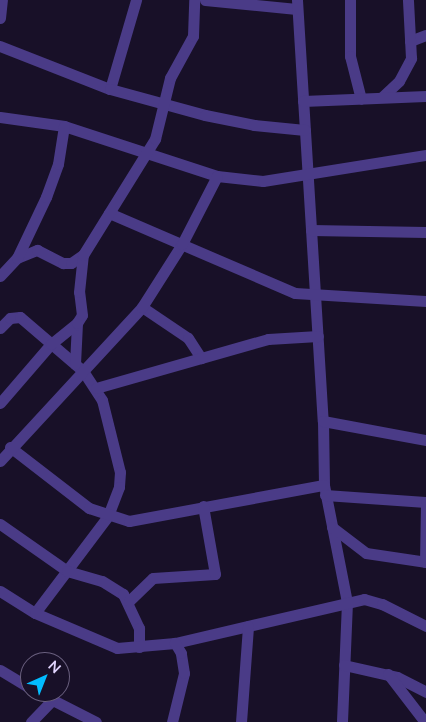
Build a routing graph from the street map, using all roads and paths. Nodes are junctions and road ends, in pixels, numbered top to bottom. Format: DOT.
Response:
graph roads {
  1 [pos="2,0"];
  2 [pos="136,0"];
  3 [pos="194,0"];
  4 [pos="205,0"];
  5 [pos="350,0"];
  6 [pos="408,0"];
  7 [pos="297,5"];
  8 [pos="0,18"];
  9 [pos="426,35"];
  10 [pos="410,42"];
  11 [pos="0,46"];
  12 [pos="110,89"];
  13 [pos="426,96"];
  14 [pos="382,97"];
  15 [pos="361,98"];
  16 [pos="303,102"];
  17 [pos="163,103"];
  18 [pos="0,117"];
  19 [pos="64,126"];
  20 [pos="305,130"];
  21 [pos="148,151"];
  22 [pos="426,155"];
  23 [pos="217,176"];
  24 [pos="306,176"];
  25 [pos="109,213"];
  26 [pos="311,230"];
  27 [pos="426,232"];
  28 [pos="182,244"];
  29 [pos="83,255"];
  30 [pos="17,258"];
  31 [pos="0,276"];
  32 [pos="316,295"];
  33 [pos="426,301"];
  34 [pos="142,308"];
  35 [pos="77,323"];
  36 [pos="0,328"];
  37 [pos="318,336"];
  38 [pos="51,344"];
  39 [pos="201,358"];
  40 [pos="79,367"];
  41 [pos="96,388"];
  42 [pos="0,403"];
  43 [pos="323,421"];
  44 [pos="426,440"];
  45 [pos="10,447"];
  46 [pos="0,461"];
  47 [pos="324,490"];
  48 [pos="426,502"];
  49 [pos="203,506"];
  50 [pos="108,516"];
  51 [pos="0,524"];
  52 [pos="332,527"];
  53 [pos="425,562"];
  54 [pos="67,571"];
  55 [pos="0,591"];
  56 [pos="129,601"];
  57 [pos="347,602"];
  58 [pos="35,613"];
  59 [pos="248,626"];
  60 [pos="426,626"];
  61 [pos="175,643"];
  62 [pos="139,647"];
  63 [pos="344,665"];
  64 [pos="0,670"];
  65 [pos="388,674"];
  66 [pos="20,682"];
  67 [pos="426,692"];
  68 [pos="49,702"];
  69 [pos="55,702"];
  70 [pos="32,722"];
  71 [pos="96,722"];
  72 [pos="172,722"];
  73 [pos="241,722"];
  74 [pos="342,722"];
  75 [pos="425,722"];
  1 -- 8 [label="street"];
  2 -- 12 [label="street"];
  3 -- 17 [label="street"];
  4 -- 7 [label="street"];
  5 -- 15 [label="street"];
  6 -- 10 [label="street"];
  7 -- 16 [label="street"];
  9 -- 10 [label="street"];
  10 -- 14 [label="street"];
  11 -- 12 [label="street"];
  12 -- 17 [label="street"];
  13 -- 14 [label="street"];
  14 -- 15 [label="street"];
  15 -- 16 [label="street"];
  16 -- 20 [label="street"];
  17 -- 20 [label="street"];
  17 -- 21 [label="street"];
  18 -- 19 [label="street"];
  19 -- 21 [label="street"];
  19 -- 30 [label="street"];
  20 -- 24 [label="street"];
  21 -- 23 [label="street"];
  21 -- 25 [label="street"];
  22 -- 24 [label="street"];
  23 -- 24 [label="street"];
  23 -- 28 [label="street"];
  24 -- 26 [label="street"];
  25 -- 28 [label="street"];
  25 -- 29 [label="street"];
  26 -- 27 [label="street"];
  26 -- 32 [label="street"];
  28 -- 32 [label="street"];
  28 -- 34 [label="street"];
  29 -- 30 [label="street"];
  29 -- 35 [label="street"];
  30 -- 31 [label="street"];
  32 -- 33 [label="street"];
  32 -- 37 [label="street"];
  34 -- 39 [label="street"];
  34 -- 40 [label="street"];
  35 -- 38 [label="street"];
  35 -- 40 [label="street"];
  36 -- 38 [label="street"];
  37 -- 39 [label="street"];
  37 -- 43 [label="street"];
  38 -- 40 [label="street"];
  38 -- 42 [label="street"];
  39 -- 41 [label="street"];
  40 -- 41 [label="street"];
  40 -- 45 [label="street"];
  41 -- 50 [label="street"];
  43 -- 44 [label="street"];
  43 -- 47 [label="street"];
  45 -- 46 [label="street"];
  45 -- 50 [label="street"];
  47 -- 48 [label="street"];
  47 -- 49 [label="street"];
  47 -- 52 [label="street"];
  48 -- 53 [label="street"];
  49 -- 50 [label="street"];
  49 -- 56 [label="street"];
  50 -- 54 [label="street"];
  51 -- 54 [label="street"];
  52 -- 53 [label="street"];
  52 -- 57 [label="street"];
  54 -- 56 [label="street"];
  54 -- 58 [label="street"];
  55 -- 58 [label="street"];
  56 -- 62 [label="street"];
  57 -- 59 [label="street"];
  57 -- 60 [label="street"];
  57 -- 63 [label="street"];
  58 -- 62 [label="street"];
  59 -- 61 [label="street"];
  59 -- 73 [label="street"];
  61 -- 62 [label="street"];
  61 -- 72 [label="street"];
  63 -- 65 [label="street"];
  63 -- 74 [label="street"];
  64 -- 66 [label="street"];
  65 -- 67 [label="street"];
  65 -- 75 [label="street"];
  68 -- 70 [label="street"];
  69 -- 71 [label="street"];
}
